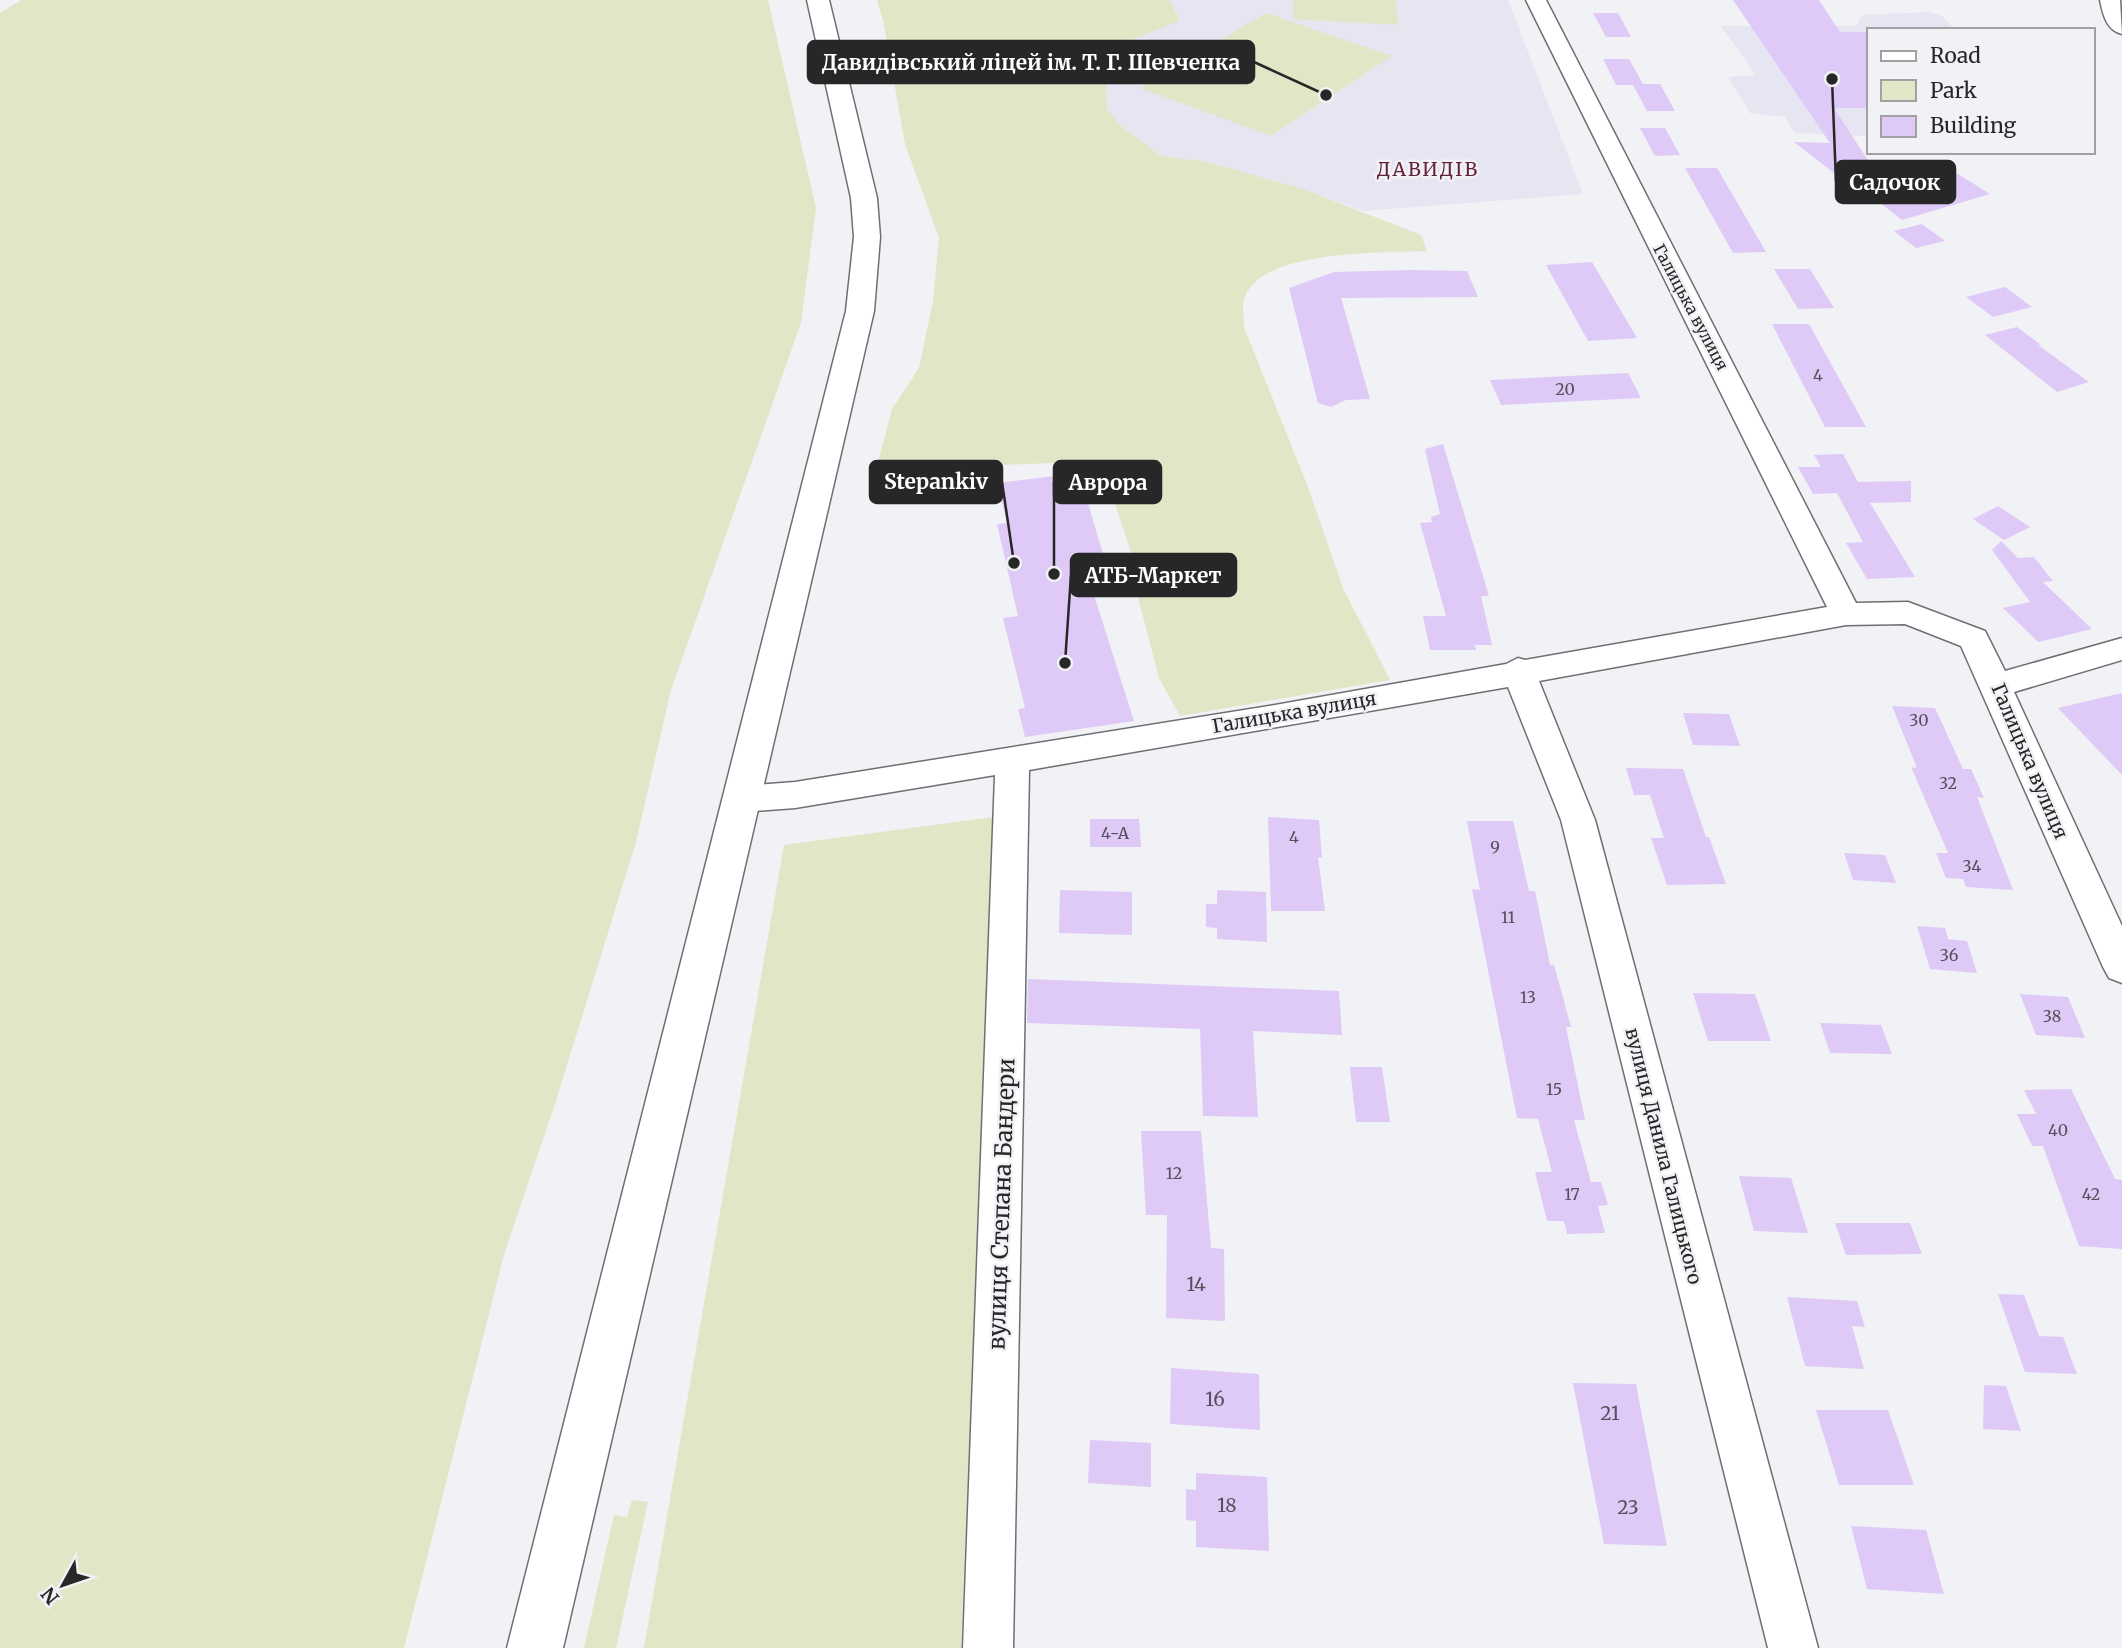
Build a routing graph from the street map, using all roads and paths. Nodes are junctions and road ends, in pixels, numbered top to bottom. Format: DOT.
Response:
graph roads {
  1 [pos="818,0"];
  2 [pos="1536,0"];
  3 [pos="2110,0"];
  4 [pos="2122,28"];
  5 [pos="1846,614"];
  6 [pos="2122,649"];
  7 [pos="1518,670"];
  8 [pos="1997,685"];
  9 [pos="1012,760"];
  10 [pos="741,799"];
  11 [pos="2122,967"];
  12 [pos="535,1648"];
  13 [pos="988,1648"];
  14 [pos="1793,1648"];
  1 -- 10 [label="main road"];
  2 -- 5 [label="street, Галицька вулиця"];
  3 -- 4 [label="street"];
  5 -- 7 [label="street, Галицька вулиця"];
  5 -- 8 [label="street, Галицька вулиця"];
  6 -- 8 [label="street"];
  7 -- 9 [label="street, Галицька вулиця"];
  7 -- 14 [label="street, вулиця Данила Галицького"];
  8 -- 11 [label="street, Галицька вулиця"];
  9 -- 10 [label="street, Галицька вулиця"];
  9 -- 13 [label="street, вулиця Степана Бандери"];
  10 -- 12 [label="main road"];
}
